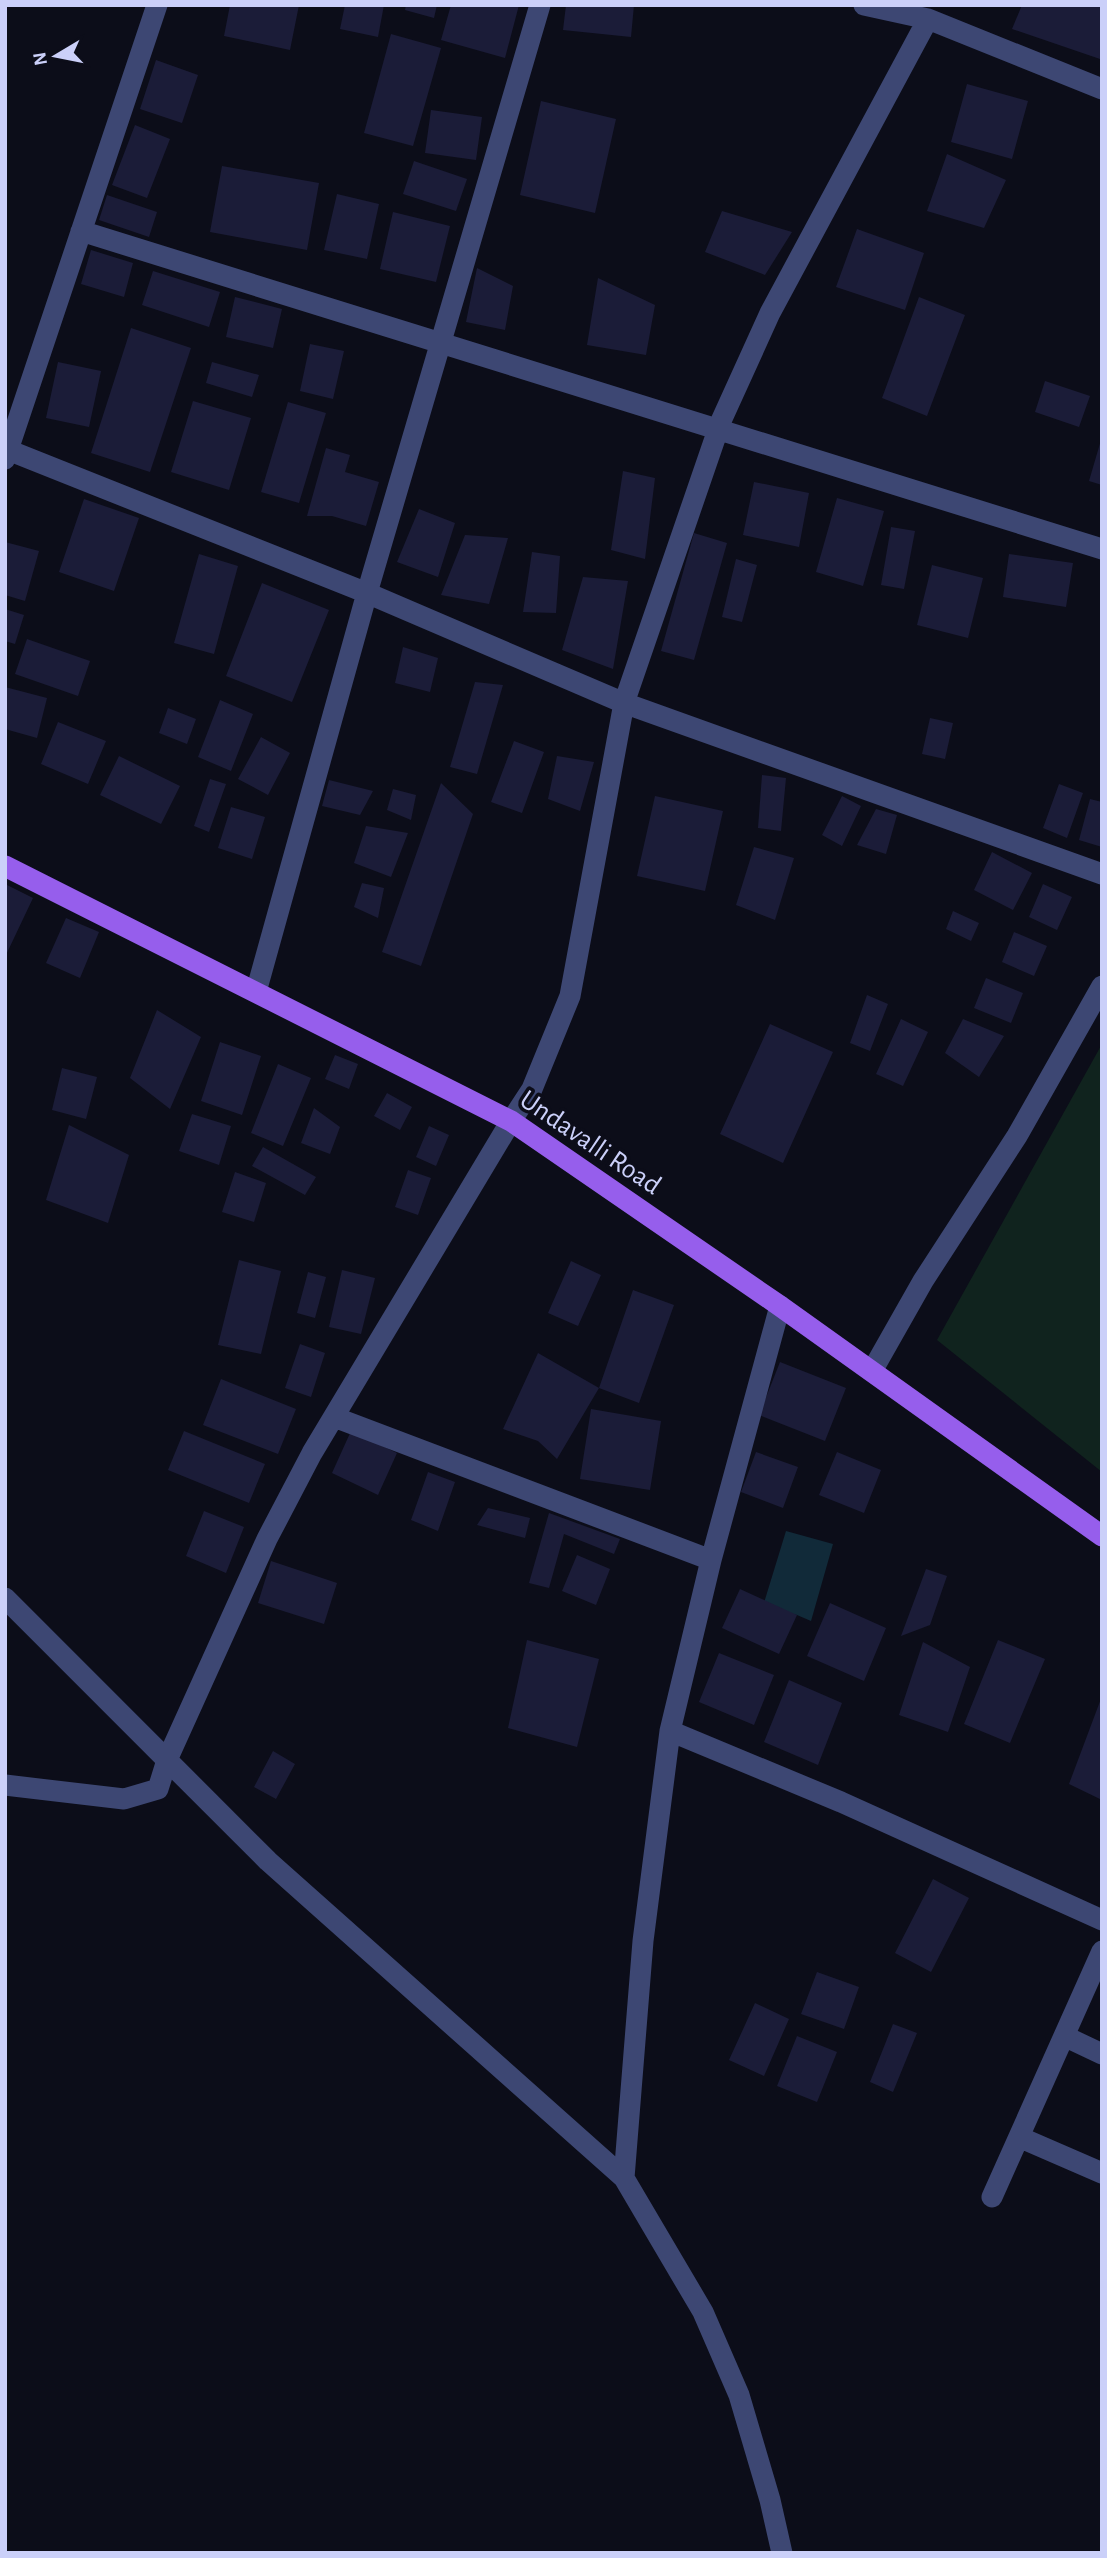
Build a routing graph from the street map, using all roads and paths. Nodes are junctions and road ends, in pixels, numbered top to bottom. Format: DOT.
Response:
graph roads {
  1 [pos="157,5"];
  2 [pos="540,5"];
  3 [pos="864,5"];
  4 [pos="928,19"];
  5 [pos="1102,89"];
  6 [pos="81,231"];
  7 [pos="441,342"];
  8 [pos="718,430"];
  9 [pos="7,455"];
  10 [pos="1102,549"];
  11 [pos="367,593"];
  12 [pos="624,703"];
  13 [pos="5,866"];
  14 [pos="1102,874"];
  15 [pos="1102,986"];
  16 [pos="256,992"];
  17 [pos="511,1121"];
  18 [pos="780,1306"];
  19 [pos="872,1371"];
  20 [pos="334,1417"];
  21 [pos="1102,1536"];
  22 [pos="711,1560"];
  23 [pos="5,1598"];
  24 [pos="670,1731"];
  25 [pos="167,1760"];
  26 [pos="5,1786"];
  27 [pos="1102,1920"];
  28 [pos="1102,1951"];
  29 [pos="1064,2036"];
  30 [pos="1102,2054"];
  31 [pos="1019,2137"];
  32 [pos="1102,2173"];
  33 [pos="624,2178"];
  34 [pos="992,2197"];
  35 [pos="782,2553"];
  1 -- 6 [label="street"];
  2 -- 7 [label="street"];
  3 -- 4 [label="street"];
  4 -- 5 [label="street"];
  4 -- 8 [label="street"];
  6 -- 7 [label="street"];
  6 -- 9 [label="street"];
  7 -- 8 [label="street"];
  7 -- 11 [label="street"];
  8 -- 10 [label="street"];
  8 -- 12 [label="street"];
  9 -- 11 [label="street"];
  11 -- 12 [label="street"];
  11 -- 16 [label="street"];
  12 -- 14 [label="street"];
  12 -- 17 [label="street"];
  13 -- 16 [label="main road, Undavalli Road"];
  15 -- 19 [label="street"];
  16 -- 17 [label="main road, Undavalli Road"];
  17 -- 18 [label="main road, Undavalli Road"];
  17 -- 20 [label="street"];
  18 -- 19 [label="main road, Undavalli Road"];
  18 -- 22 [label="street"];
  19 -- 21 [label="main road, Undavalli Road"];
  20 -- 22 [label="street"];
  20 -- 25 [label="street"];
  22 -- 24 [label="street"];
  23 -- 25 [label="street"];
  24 -- 27 [label="street"];
  24 -- 33 [label="street"];
  25 -- 26 [label="street"];
  25 -- 33 [label="street"];
  28 -- 29 [label="street"];
  29 -- 30 [label="street"];
  29 -- 31 [label="street"];
  31 -- 32 [label="street"];
  31 -- 34 [label="street"];
  33 -- 35 [label="street"];
}
